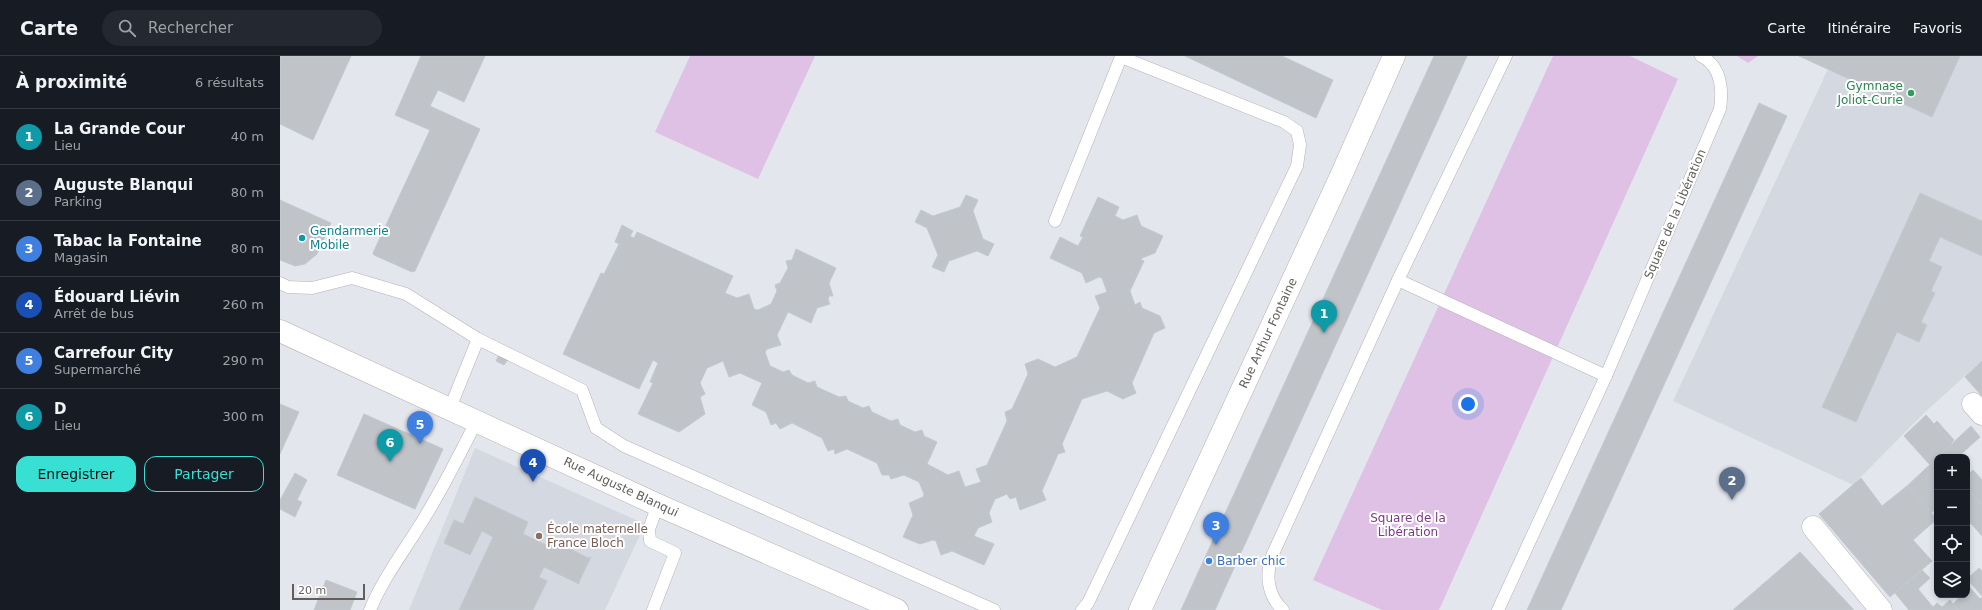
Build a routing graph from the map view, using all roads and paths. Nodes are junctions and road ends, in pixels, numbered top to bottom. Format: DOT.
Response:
graph roads {
  1 [pos="1120,56"];
  2 [pos="1394,56"];
  3 [pos="1506,56"];
  4 [pos="1701,56"];
  5 [pos="1055,221"];
  6 [pos="1398,280"];
  7 [pos="280,283"];
  8 [pos="280,331"];
  9 [pos="478,339"];
  10 [pos="1606,376"];
  11 [pos="450,408"];
  12 [pos="477,420"];
  13 [pos="658,505"];
  14 [pos="1813,527"];
  15 [pos="891,609"];
  16 [pos="370,610"];
  17 [pos="653,610"];
  18 [pos="994,610"];
  19 [pos="1082,610"];
  20 [pos="1140,610"];
  21 [pos="1283,610"];
  22 [pos="1498,610"];
  23 [pos="1881,610"];
  1 -- 5 [label="lane"];
  1 -- 19 [label="lane"];
  2 -- 20 [label="street, Rue Arthur Fontaine"];
  3 -- 6 [label="lane"];
  4 -- 10 [label="lane, Square de la Libération"];
  6 -- 10 [label="lane"];
  6 -- 21 [label="lane"];
  7 -- 9 [label="lane"];
  8 -- 11 [label="street, Rue Auguste Blanqui"];
  9 -- 11 [label="lane"];
  9 -- 18 [label="lane"];
  10 -- 22 [label="lane, Square de la Libération"];
  11 -- 12 [label="street, Rue Auguste Blanqui"];
  12 -- 13 [label="street, Rue Auguste Blanqui"];
  12 -- 16 [label="lane"];
  13 -- 15 [label="street, Rue Auguste Blanqui"];
  13 -- 17 [label="lane"];
  14 -- 23 [label="street"];
}
